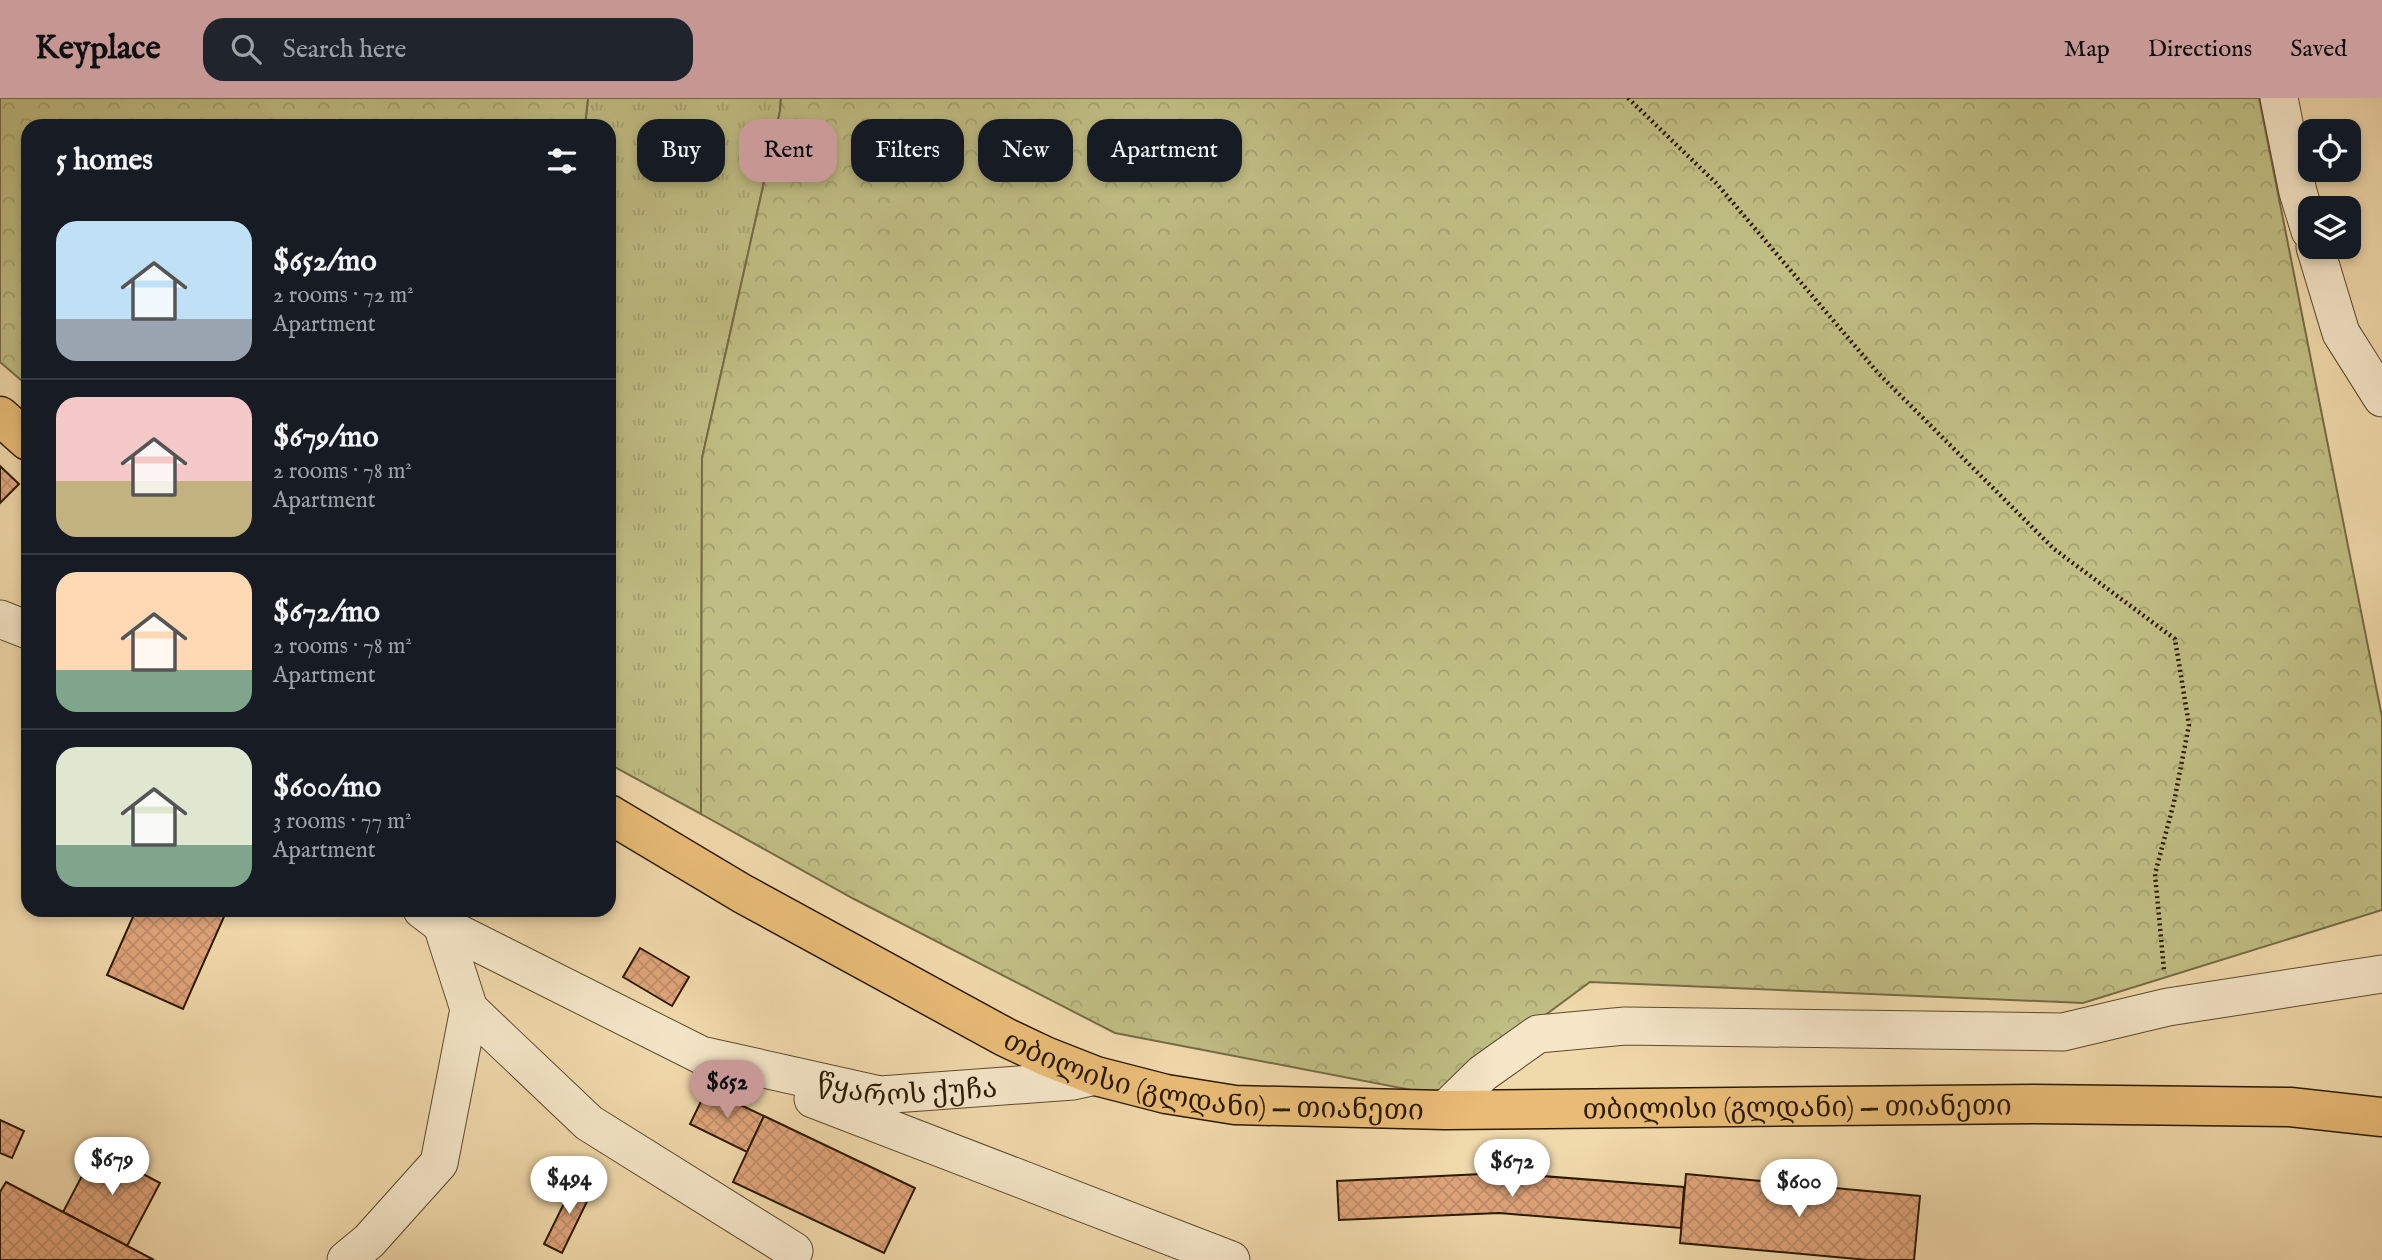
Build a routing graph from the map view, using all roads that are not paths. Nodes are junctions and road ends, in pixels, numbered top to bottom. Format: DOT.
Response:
graph roads {
  1 [pos="2279,98"];
  2 [pos="2299,196"];
  3 [pos="2319,259"];
  4 [pos="2382,398"];
  5 [pos="0,416"];
  6 [pos="21,436"];
  7 [pos="616,818"];
  8 [pos="432,917"];
  9 [pos="2382,974"];
  10 [pos="469,1009"];
  11 [pos="701,1055"];
  12 [pos="1097,1076"];
  13 [pos="1446,1110"];
  14 [pos="2382,1117"];
  15 [pos="794,1251"];
  16 [pos="346,1260"];
  17 [pos="1231,1260"];
  1 -- 2 [label="street"];
  3 -- 4 [label="street"];
  5 -- 6 [label="main road"];
  7 -- 12 [label="main road, თბილისი (გლდანი) — თიანეთი"];
  8 -- 10 [label="street"];
  8 -- 11 [label="street, წყაროს ქუჩა"];
  9 -- 13 [label="street"];
  10 -- 15 [label="street"];
  10 -- 16 [label="street"];
  11 -- 12 [label="street, წყაროს ქუჩა"];
  11 -- 17 [label="street"];
  12 -- 13 [label="main road, თბილისი (გლდანი) — თიანეთი"];
  13 -- 14 [label="main road, თბილისი (გლდანი) — თიანეთი"];
}
